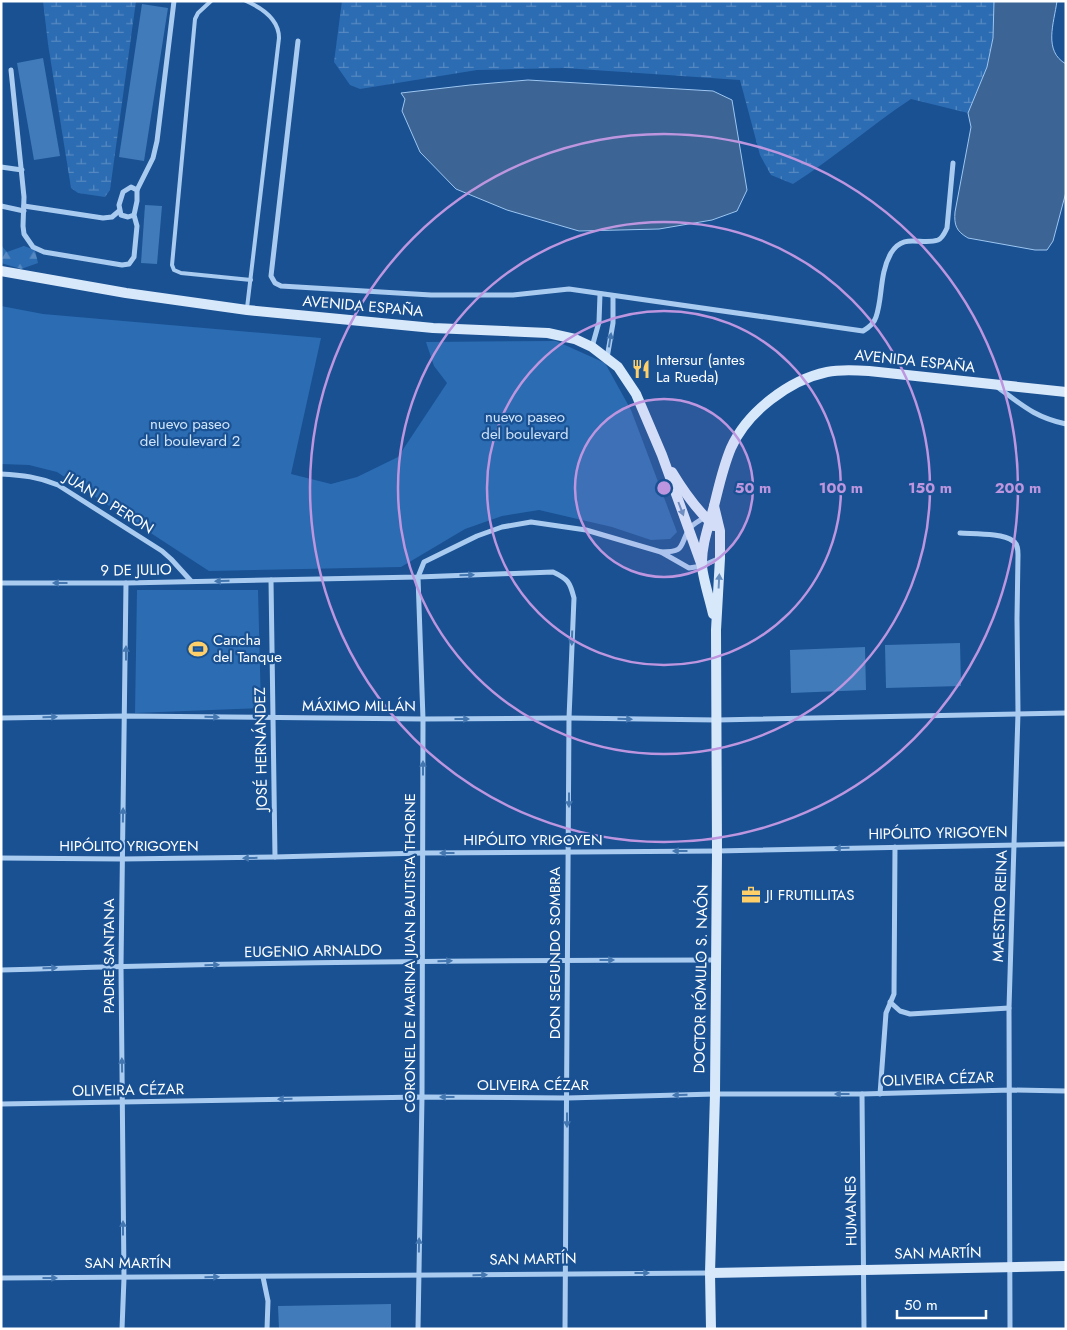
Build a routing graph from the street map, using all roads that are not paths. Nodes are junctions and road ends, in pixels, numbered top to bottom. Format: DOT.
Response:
graph roads {
  1 [pos="174,1"];
  2 [pos="211,1"];
  3 [pos="246,1"];
  4 [pos="298,41"];
  5 [pos="11,70"];
  6 [pos="953,163"];
  7 [pos="1,167"];
  8 [pos="22,170"];
  9 [pos="137,190"];
  10 [pos="1,206"];
  11 [pos="24,208"];
  12 [pos="119,211"];
  13 [pos="134,215"];
  14 [pos="1,271"];
  15 [pos="251,280"];
  16 [pos="600,294"];
  17 [pos="613,296"];
  18 [pos="247,310"];
  19 [pos="592,347"];
  20 [pos="607,358"];
  21 [pos="994,384"];
  22 [pos="1066,392"];
  23 [pos="1066,424"];
  24 [pos="662,455"];
  25 [pos="1,474"];
  26 [pos="716,495"];
  27 [pos="694,505"];
  28 [pos="710,515"];
  29 [pos="689,530"];
  30 [pos="720,532"];
  31 [pos="960,533"];
  32 [pos="661,552"];
  33 [pos="720,558"];
  34 [pos="702,566"];
  35 [pos="418,577"];
  36 [pos="271,580"];
  37 [pos="190,581"];
  38 [pos="1,583"];
  39 [pos="126,583"];
  40 [pos="716,630"];
  41 [pos="1018,713"];
  42 [pos="1066,713"];
  43 [pos="126,716"];
  44 [pos="1,718"];
  45 [pos="273,718"];
  46 [pos="569,718"];
  47 [pos="423,719"];
  48 [pos="717,720"];
  49 [pos="1014,844"];
  50 [pos="1066,844"];
  51 [pos="895,847"];
  52 [pos="717,851"];
  53 [pos="568,852"];
  54 [pos="423,853"];
  55 [pos="275,857"];
  56 [pos="1,858"];
  57 [pos="122,859"];
  58 [pos="568,960"];
  59 [pos="716,960"];
  60 [pos="422,962"];
  61 [pos="121,966"];
  62 [pos="1,970"];
  63 [pos="890,1002"];
  64 [pos="1010,1008"];
  65 [pos="1011,1090"];
  66 [pos="1066,1091"];
  67 [pos="715,1094"];
  68 [pos="862,1094"];
  69 [pos="880,1094"];
  70 [pos="422,1097"];
  71 [pos="567,1098"];
  72 [pos="123,1102"];
  73 [pos="1,1104"];
  74 [pos="1010,1266"];
  75 [pos="1066,1266"];
  76 [pos="864,1269"];
  77 [pos="710,1273"];
  78 [pos="566,1274"];
  79 [pos="262,1276"];
  80 [pos="419,1276"];
  81 [pos="1,1278"];
  82 [pos="124,1278"];
  83 [pos="122,1329"];
  84 [pos="268,1329"];
  85 [pos="418,1329"];
  86 [pos="565,1329"];
  87 [pos="711,1329"];
  88 [pos="864,1329"];
  89 [pos="1010,1329"];
  1 -- 9 [label="street"];
  2 -- 15 [label="lane"];
  3 -- 15 [label="lane"];
  4 -- 16 [label="street"];
  5 -- 8 [label="street"];
  6 -- 17 [label="street"];
  7 -- 8 [label="street"];
  8 -- 11 [label="street"];
  9 -- 12 [label="street"];
  9 -- 13 [label="street"];
  10 -- 11 [label="street"];
  11 -- 12 [label="street"];
  11 -- 13 [label="street"];
  12 -- 13 [label="street"];
  14 -- 18 [label="main road, AVENIDA ESPAÑA"];
  15 -- 18 [label="lane"];
  16 -- 17 [label="street"];
  16 -- 19 [label="street"];
  20 -- 17 [label="street, one-way"];
  18 -- 19 [label="main road, AVENIDA ESPAÑA"];
  19 -- 20 [label="main road, AVENIDA ESPAÑA"];
  20 -- 24 [label="main road, AVENIDA ESPAÑA"];
  21 -- 22 [label="main road, AVENIDA ESPAÑA"];
  21 -- 23 [label="street"];
  21 -- 26 [label="main road, AVENIDA ESPAÑA"];
  24 -- 27 [label="main road, AVENIDA ESPAÑA"];
  24 -- 29 [label="main road, AVENIDA ESPAÑA, one-way"];
  25 -- 37 [label="street, JUAN D PERON"];
  26 -- 27 [label="main road"];
  26 -- 28 [label="main road, AVENIDA ESPAÑA"];
  27 -- 28 [label="main road, AVENIDA ESPAÑA"];
  28 -- 29 [label="street"];
  28 -- 30 [label="main road, AVENIDA ESPAÑA"];
  28 -- 30 [label="main road, DOCTOR RÓMULO S. NAÓN"];
  28 -- 34 [label="main road, DOCTOR RÓMULO S. NAÓN"];
  29 -- 32 [label="street"];
  29 -- 34 [label="main road, AVENIDA ESPAÑA"];
  30 -- 33 [label="main road, DOCTOR RÓMULO S. NAÓN"];
  31 -- 41 [label="street, MAESTRO REINA"];
  32 -- 34 [label="street"];
  32 -- 35 [label="street"];
  33 -- 34 [label="street"];
  40 -- 33 [label="main road, DOCTOR RÓMULO S. NAÓN, one-way"];
  34 -- 40 [label="main road, DOCTOR RÓMULO S. NAÓN"];
  35 -- 36 [label="street, 9 DE JULIO"];
  35 -- 46 [label="street, DON SEGUNDO SOMBRA, one-way"];
  35 -- 47 [label="street, CORONEL DE MARINA JUAN BAUTISTA THORNE"];
  36 -- 37 [label="street, 9 DE JULIO, one-way"];
  36 -- 45 [label="street, JOSÉ HERNÁNDEZ"];
  37 -- 39 [label="street, 9 DE JULIO"];
  39 -- 38 [label="street, 9 DE JULIO, one-way"];
  43 -- 39 [label="street, PADRE SANTANA, one-way"];
  40 -- 48 [label="main road, DOCTOR RÓMULO S. NAÓN"];
  41 -- 42 [label="street, MÁXIMO MILLÁN"];
  41 -- 48 [label="street, MÁXIMO MILLÁN"];
  41 -- 49 [label="street, MAESTRO REINA"];
  44 -- 43 [label="street, MÁXIMO MILLÁN, one-way"];
  43 -- 45 [label="street, MÁXIMO MILLÁN, one-way"];
  57 -- 43 [label="street, PADRE SANTANA, one-way"];
  45 -- 47 [label="street, MÁXIMO MILLÁN"];
  45 -- 55 [label="street, JOSÉ HERNÁNDEZ"];
  47 -- 46 [label="street, MÁXIMO MILLÁN, one-way"];
  46 -- 48 [label="street, MÁXIMO MILLÁN, one-way"];
  46 -- 53 [label="street, DON SEGUNDO SOMBRA, one-way"];
  54 -- 47 [label="street, CORONEL DE MARINA JUAN BAUTISTA THORNE, one-way"];
  48 -- 52 [label="main road, DOCTOR RÓMULO S. NAÓN"];
  49 -- 50 [label="street, HIPÓLITO YRIGOYEN"];
  49 -- 51 [label="street, HIPÓLITO YRIGOYEN"];
  49 -- 64 [label="street, MAESTRO REINA"];
  51 -- 52 [label="street, HIPÓLITO YRIGOYEN, one-way"];
  51 -- 63 [label="street"];
  52 -- 53 [label="street, HIPÓLITO YRIGOYEN, one-way"];
  52 -- 59 [label="main road, DOCTOR RÓMULO S. NAÓN"];
  53 -- 54 [label="street, HIPÓLITO YRIGOYEN, one-way"];
  53 -- 58 [label="street, DON SEGUNDO SOMBRA"];
  54 -- 55 [label="street, HIPÓLITO YRIGOYEN"];
  54 -- 60 [label="street, CORONEL DE MARINA JUAN BAUTISTA THORNE"];
  55 -- 57 [label="street, HIPÓLITO YRIGOYEN, one-way"];
  56 -- 57 [label="street, HIPÓLITO YRIGOYEN"];
  57 -- 61 [label="street, PADRE SANTANA"];
  58 -- 59 [label="street, EUGENIO ARNALDO, one-way"];
  60 -- 58 [label="street, EUGENIO ARNALDO, one-way"];
  58 -- 71 [label="street, DON SEGUNDO SOMBRA"];
  59 -- 67 [label="main road, DOCTOR RÓMULO S. NAÓN"];
  61 -- 60 [label="street, EUGENIO ARNALDO, one-way"];
  60 -- 70 [label="street, CORONEL DE MARINA JUAN BAUTISTA THORNE"];
  62 -- 61 [label="street, EUGENIO ARNALDO, one-way"];
  72 -- 61 [label="street, PADRE SANTANA, one-way"];
  63 -- 64 [label="street"];
  63 -- 69 [label="street"];
  64 -- 65 [label="street, MAESTRO REINA"];
  65 -- 66 [label="street, OLIVEIRA CÉZAR"];
  65 -- 69 [label="street, OLIVEIRA CÉZAR"];
  65 -- 74 [label="street, MAESTRO REINA"];
  68 -- 67 [label="street, OLIVEIRA CÉZAR, one-way"];
  67 -- 71 [label="street, OLIVEIRA CÉZAR, one-way"];
  67 -- 77 [label="main road, DOCTOR RÓMULO S. NAÓN"];
  68 -- 69 [label="street, OLIVEIRA CÉZAR"];
  68 -- 76 [label="street, HUMANES"];
  71 -- 70 [label="street, OLIVEIRA CÉZAR, one-way"];
  70 -- 72 [label="street, OLIVEIRA CÉZAR, one-way"];
  80 -- 70 [label="street, CORONEL DE MARINA JUAN BAUTISTA THORNE, one-way"];
  71 -- 78 [label="street, DON SEGUNDO SOMBRA, one-way"];
  72 -- 73 [label="street, OLIVEIRA CÉZAR"];
  82 -- 72 [label="street, PADRE SANTANA, one-way"];
  74 -- 75 [label="main road, SAN MARTÍN"];
  74 -- 76 [label="main road, SAN MARTÍN"];
  74 -- 89 [label="street, MAESTRO REINA"];
  76 -- 77 [label="main road, SAN MARTÍN"];
  76 -- 88 [label="street, HUMANES"];
  78 -- 77 [label="street, SAN MARTÍN, one-way"];
  77 -- 87 [label="main road, DOCTOR RÓMULO S. NAÓN"];
  80 -- 78 [label="street, SAN MARTÍN, one-way"];
  78 -- 86 [label="street, DON SEGUNDO SOMBRA"];
  79 -- 80 [label="street, SAN MARTÍN"];
  82 -- 79 [label="street, SAN MARTÍN, one-way"];
  79 -- 84 [label="street"];
  80 -- 85 [label="street, CORONEL DE MARINA JUAN BAUTISTA THORNE"];
  81 -- 82 [label="street, SAN MARTÍN, one-way"];
  82 -- 83 [label="street, PADRE SANTANA"];
}
